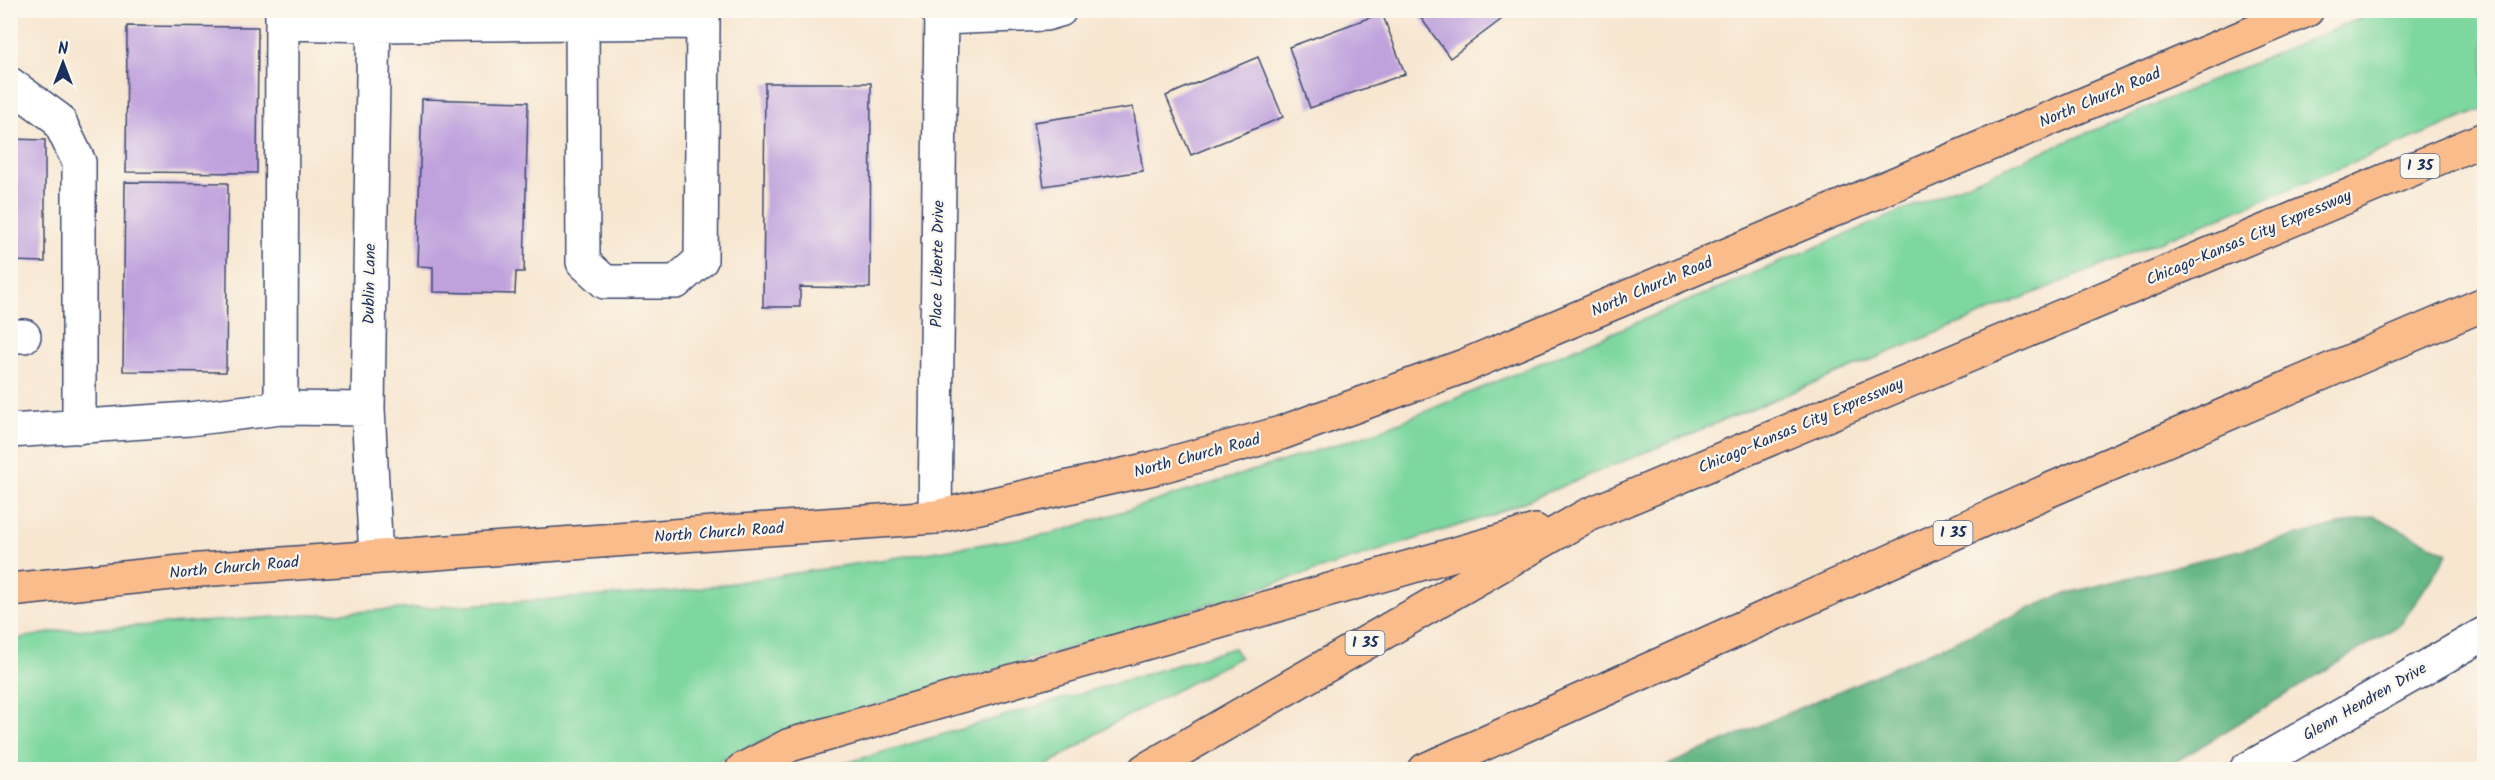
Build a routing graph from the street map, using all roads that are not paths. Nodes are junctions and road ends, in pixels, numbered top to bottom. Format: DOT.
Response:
graph roads {
  1 [pos="1060,10"];
  2 [pos="2307,10"];
  3 [pos="940,14"];
  4 [pos="703,16"];
  5 [pos="282,17"];
  6 [pos="582,17"];
  7 [pos="374,18"];
  8 [pos="10,84"];
  9 [pos="2484,139"];
  10 [pos="2484,304"];
  11 [pos="281,408"];
  12 [pos="368,409"];
  13 [pos="79,428"];
  14 [pos="10,431"];
  15 [pos="1586,516"];
  16 [pos="934,518"];
  17 [pos="376,556"];
  18 [pos="10,590"];
  19 [pos="2484,634"];
  20 [pos="1587,697"];
  21 [pos="742,770"];
  22 [pos="1145,770"];
  23 [pos="1425,770"];
  24 [pos="1480,770"];
  25 [pos="2246,770"];
  1 -- 3 [label="street"];
  2 -- 16 [label="main road, North Church Road"];
  3 -- 16 [label="street, Place Liberte Drive"];
  4 -- 6 [label="street"];
  4 -- 6 [label="street"];
  5 -- 7 [label="street"];
  5 -- 11 [label="street"];
  6 -- 7 [label="street"];
  7 -- 12 [label="street, Dublin Lane"];
  8 -- 13 [label="street"];
  9 -- 15 [label="main road, Chicago-Kansas City Expressway / I 35"];
  10 -- 20 [label="main road, I 35"];
  11 -- 12 [label="street"];
  11 -- 13 [label="street"];
  12 -- 17 [label="street, Dublin Lane"];
  13 -- 14 [label="street"];
  15 -- 21 [label="main road"];
  15 -- 22 [label="main road, Chicago-Kansas City Expressway / I 35"];
  16 -- 17 [label="main road, North Church Road"];
  17 -- 18 [label="main road, North Church Road"];
  19 -- 25 [label="street, Glenn Hendren Drive"];
  20 -- 23 [label="main road, I 35"];
  20 -- 24 [label="main road"];
}
